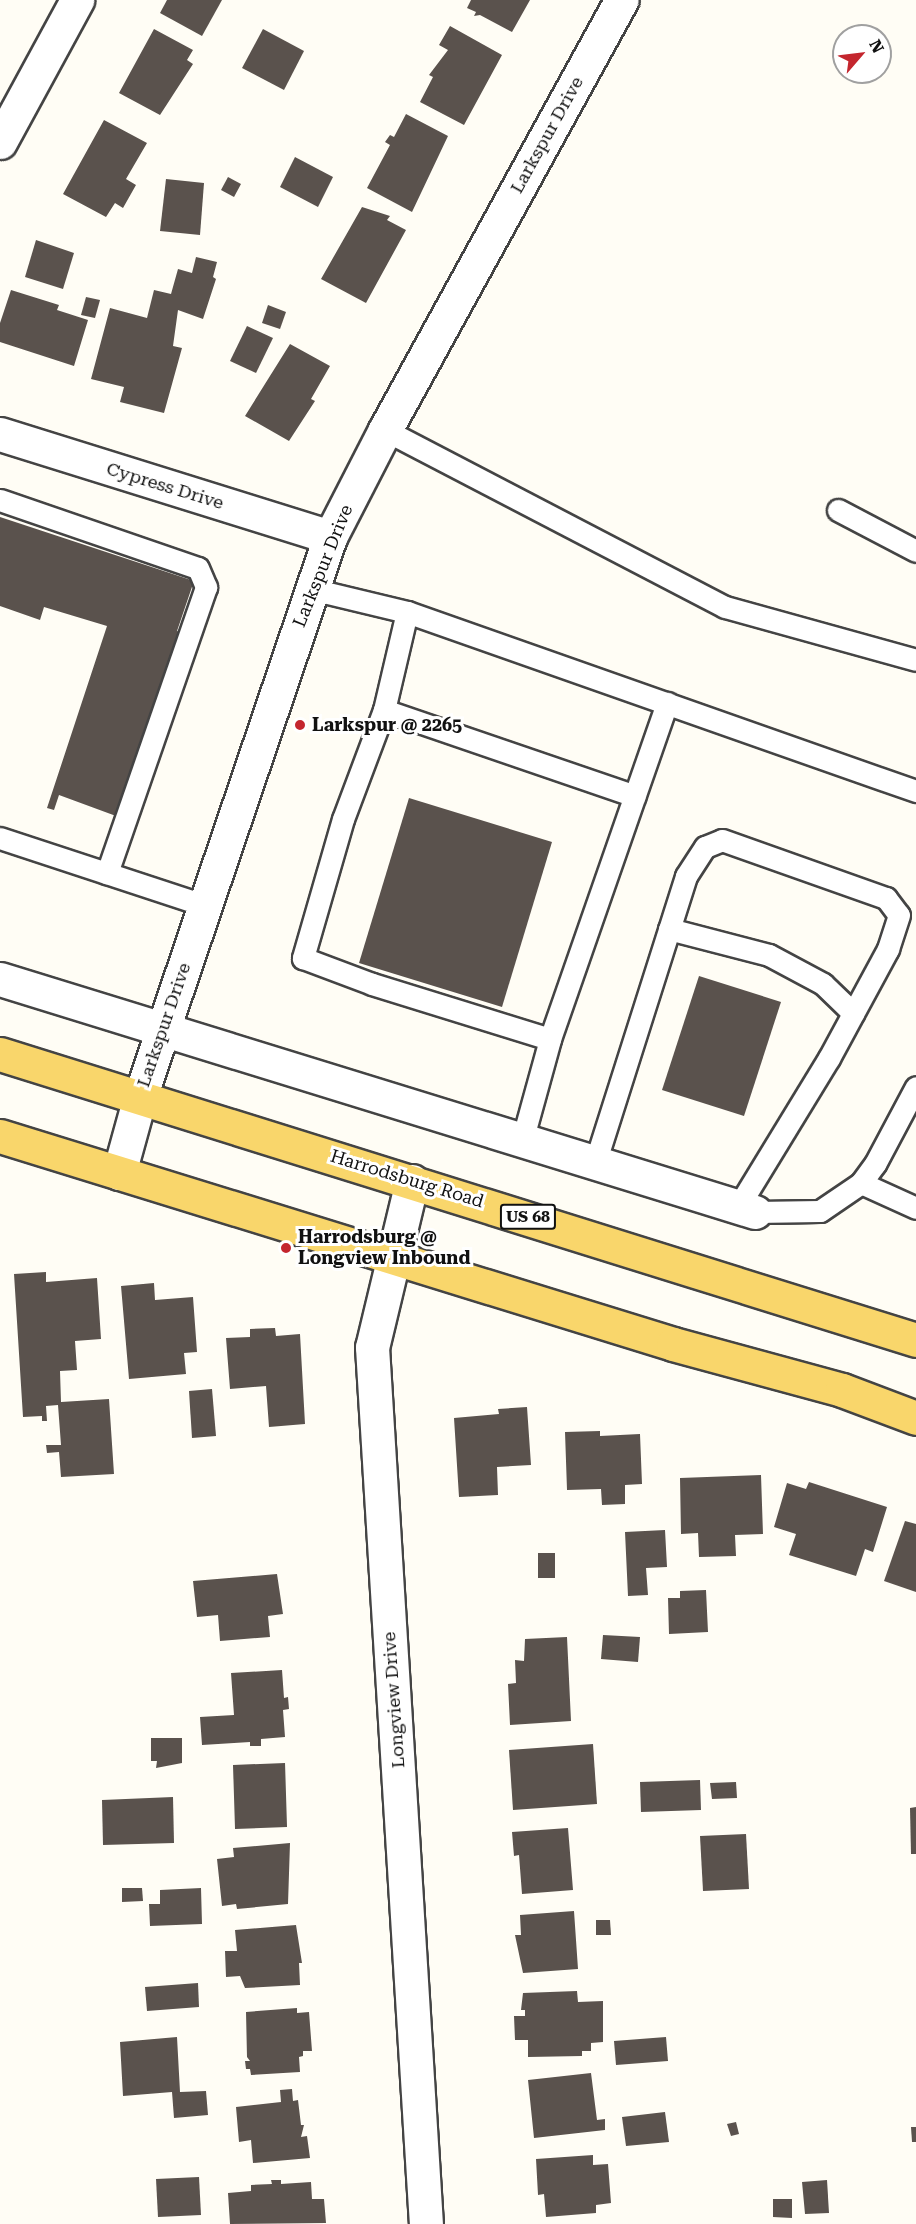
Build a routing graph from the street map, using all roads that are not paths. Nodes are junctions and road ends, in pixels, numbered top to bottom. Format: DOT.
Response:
graph roads {
  1 [pos="77,0"];
  2 [pos="621,0"];
  3 [pos="0,142"];
  4 [pos="385,430"];
  5 [pos="0,434"];
  6 [pos="0,500"];
  7 [pos="838,510"];
  8 [pos="330,537"];
  9 [pos="916,551"];
  10 [pos="311,589"];
  11 [pos="407,612"];
  12 [pos="916,660"];
  13 [pos="667,703"];
  14 [pos="384,710"];
  15 [pos="916,791"];
  16 [pos="634,796"];
  17 [pos="0,838"];
  18 [pos="107,873"];
  19 [pos="204,905"];
  20 [pos="669,929"];
  21 [pos="0,979"];
  22 [pos="853,1013"];
  23 [pos="162,1030"];
  24 [pos="550,1039"];
  25 [pos="0,1054"];
  26 [pos="916,1087"];
  27 [pos="140,1097"];
  28 [pos="0,1136"];
  29 [pos="522,1141"];
  30 [pos="595,1163"];
  31 [pos="119,1173"];
  32 [pos="412,1181"];
  33 [pos="861,1183"];
  34 [pos="916,1208"];
  35 [pos="746,1209"];
  36 [pos="391,1258"];
  37 [pos="916,1340"];
  38 [pos="916,1418"];
  39 [pos="426,2224"];
  1 -- 3 [label="street"];
  2 -- 4 [label="street, Larkspur Drive"];
  4 -- 8 [label="street, Larkspur Drive"];
  4 -- 12 [label="lane"];
  5 -- 8 [label="street, Cypress Drive"];
  6 -- 18 [label="lane"];
  7 -- 9 [label="lane"];
  8 -- 10 [label="street, Larkspur Drive"];
  10 -- 11 [label="lane"];
  10 -- 19 [label="street, Larkspur Drive"];
  11 -- 13 [label="lane"];
  11 -- 14 [label="lane"];
  13 -- 15 [label="lane"];
  13 -- 16 [label="lane"];
  14 -- 16 [label="lane"];
  14 -- 24 [label="lane"];
  16 -- 24 [label="lane"];
  17 -- 18 [label="lane"];
  18 -- 19 [label="lane"];
  19 -- 23 [label="street, Larkspur Drive"];
  20 -- 22 [label="lane"];
  20 -- 22 [label="lane"];
  20 -- 30 [label="lane"];
  21 -- 23 [label="street"];
  22 -- 35 [label="lane"];
  23 -- 27 [label="street, Larkspur Drive"];
  23 -- 29 [label="street"];
  24 -- 29 [label="lane"];
  25 -- 27 [label="main road, Harrodsburg Road / US 68"];
  26 -- 33 [label="lane"];
  27 -- 31 [label="street, Larkspur Drive"];
  27 -- 32 [label="main road, Harrodsburg Road / US 68"];
  28 -- 31 [label="main road"];
  29 -- 30 [label="street"];
  30 -- 35 [label="street"];
  31 -- 36 [label="main road"];
  32 -- 36 [label="street, Longview Drive"];
  32 -- 37 [label="main road, Harrodsburg Road / US 68"];
  33 -- 34 [label="lane"];
  33 -- 35 [label="lane"];
  36 -- 38 [label="main road"];
  36 -- 39 [label="street, Longview Drive"];
}
